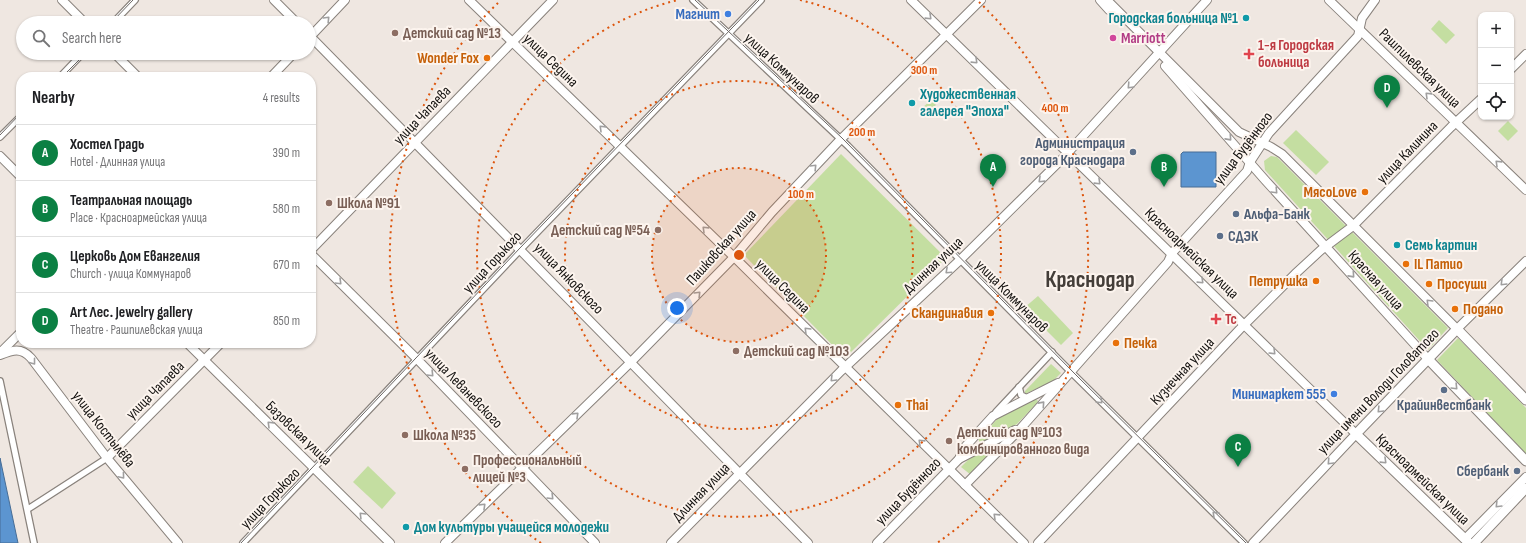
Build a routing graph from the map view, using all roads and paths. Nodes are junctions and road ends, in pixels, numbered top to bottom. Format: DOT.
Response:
graph roads {
  1 [pos="62,0"];
  2 [pos="135,0"];
  3 [pos="274,0"];
  4 [pos="345,0"];
  5 [pos="469,0"];
  6 [pos="553,0"];
  7 [pos="693,0"];
  8 [pos="761,0"];
  9 [pos="912,0"];
  10 [pos="982,0"];
  11 [pos="1100,0"];
  12 [pos="1107,0"];
  13 [pos="1207,0"];
  14 [pos="1329,0"];
  15 [pos="1375,0"];
  16 [pos="78,16"];
  17 [pos="120,16"];
  18 [pos="290,16"];
  19 [pos="316,30"];
  20 [pos="1360,30"];
  21 [pos="728,33"];
  22 [pos="947,34"];
  23 [pos="316,42"];
  24 [pos="512,42"];
  25 [pos="1526,54"];
  26 [pos="1158,56"];
  27 [pos="77,60"];
  28 [pos="121,60"];
  29 [pos="287,60"];
  30 [pos="1514,66"];
  31 [pos="65,72"];
  32 [pos="133,72"];
  33 [pos="276,72"];
  34 [pos="1478,102"];
  35 [pos="1215,107"];
  36 [pos="1208,115"];
  37 [pos="16,121"];
  38 [pos="1456,122"];
  39 [pos="0,137"];
  40 [pos="840,139"];
  41 [pos="415,142"];
  42 [pos="1262,142"];
  43 [pos="620,146"];
  44 [pos="1068,152"];
  45 [pos="0,156"];
  46 [pos="1250,162"];
  47 [pos="16,172"];
  48 [pos="1526,190"];
  49 [pos="1353,226"];
  50 [pos="316,245"];
  51 [pos="1326,246"];
  52 [pos="520,249"];
  53 [pos="1172,253"];
  54 [pos="734,257"];
  55 [pos="316,259"];
  56 [pos="960,260"];
  57 [pos="1526,261"];
  58 [pos="1245,324"];
  59 [pos="1457,329"];
  60 [pos="16,337"];
  61 [pos="192,348"];
  62 [pos="215,348"];
  63 [pos="1052,352"];
  64 [pos="0,354"];
  65 [pos="417,359"];
  66 [pos="1428,359"];
  67 [pos="204,360"];
  68 [pos="631,362"];
  69 [pos="845,367"];
  70 [pos="1071,372"];
  71 [pos="0,381"];
  72 [pos="1063,381"];
  73 [pos="1019,387"];
  74 [pos="1027,398"];
  75 [pos="1526,400"];
  76 [pos="993,416"];
  77 [pos="1020,428"];
  78 [pos="1356,434"];
  79 [pos="1137,438"];
  80 [pos="107,458"];
  81 [pos="959,458"];
  82 [pos="1526,461"];
  83 [pos="522,467"];
  84 [pos="315,468"];
  85 [pos="949,469"];
  86 [pos="739,474"];
  87 [pos="1526,478"];
  88 [pos="965,486"];
  89 [pos="1526,488"];
  90 [pos="28,509"];
  91 [pos="1465,542"];
  92 [pos="34,543"];
  93 [pos="178,543"];
  94 [pos="243,543"];
  95 [pos="390,543"];
  96 [pos="445,543"];
  97 [pos="595,543"];
  98 [pos="671,543"];
  99 [pos="808,543"];
  100 [pos="877,543"];
  101 [pos="1024,543"];
  102 [pos="1038,543"];
  103 [pos="1244,543"];
  104 [pos="1253,543"];
  105 [pos="1474,543"];
  1 -- 16 [label="street"];
  2 -- 17 [label="street"];
  3 -- 18 [label="street"];
  19 -- 4 [label="street, one-way"];
  5 -- 24 [label="street, улица Седина"];
  6 -- 24 [label="street, улица Чапаева"];
  7 -- 21 [label="street, улица Коммунаров"];
  8 -- 21 [label="street, улица Горького"];
  9 -- 22 [label="street, Красноармейская улица, one-way"];
  10 -- 22 [label="street, Пашковская улица"];
  11 -- 26 [label="street, Красная улица"];
  12 -- 26 [label="street, Красная улица"];
  13 -- 26 [label="street, Длинная улица"];
  14 -- 20 [label="street, Рашпилевская улица"];
  15 -- 20 [label="street, улица Будённого"];
  38 -- 20 [label="street, Рашпилевская улица, one-way"];
  20 -- 42 [label="street, улица Будённого"];
  21 -- 40 [label="street, улица Коммунаров"];
  21 -- 43 [label="street, улица Горького"];
  22 -- 40 [label="street, Пашковская улица"];
  22 -- 44 [label="street, Красноармейская улица, one-way"];
  23 -- 41 [label="street, улица Янковского"];
  24 -- 41 [label="street, улица Чапаева"];
  43 -- 24 [label="street, улица Седина, one-way"];
  25 -- 30 [label="street"];
  26 -- 35 [label="street, Красная улица"];
  26 -- 36 [label="street, Красная улица"];
  26 -- 44 [label="street, Длинная улица, one-way"];
  27 -- 31 [label="street"];
  28 -- 32 [label="street"];
  29 -- 33 [label="street"];
  34 -- 38 [label="street, улица Калинина"];
  35 -- 36 [label="street"];
  35 -- 42 [label="street, Красная улица"];
  36 -- 46 [label="street, Красная улица, one-way"];
  37 -- 39 [label="street"];
  48 -- 38 [label="street, Рашпилевская улица, one-way"];
  38 -- 49 [label="street, улица Калинина"];
  54 -- 40 [label="street, Пашковская улица, one-way"];
  40 -- 56 [label="street, улица Коммунаров"];
  41 -- 50 [label="street, улица Чапаева"];
  41 -- 52 [label="street, улица Янковского"];
  42 -- 46 [label="street, улица Будённого"];
  42 -- 49 [label="street, Красная улица"];
  43 -- 52 [label="street, улица Горького"];
  54 -- 43 [label="street, улица Седина, one-way"];
  44 -- 53 [label="street, Красноармейская улица, one-way"];
  44 -- 56 [label="street, Длинная улица, one-way"];
  45 -- 47 [label="street"];
  46 -- 51 [label="street, Красная улица, one-way"];
  46 -- 53 [label="street, улица Будённого"];
  49 -- 51 [label="street, Кузнечная улица"];
  59 -- 49 [label="street, Красная улица, one-way"];
  51 -- 58 [label="street, Кузнечная улица"];
  51 -- 66 [label="street, Красная улица, one-way"];
  52 -- 65 [label="street, улица Горького"];
  52 -- 68 [label="street, улица Янковского"];
  53 -- 58 [label="street, Красноармейская улица, one-way"];
  53 -- 70 [label="street, улица Будённого"];
  68 -- 54 [label="street, Пашковская улица, one-way"];
  69 -- 54 [label="street, улица Седина, one-way"];
  55 -- 65 [label="street, улица Леваневского, one-way"];
  56 -- 63 [label="street, улица Коммунаров"];
  56 -- 69 [label="street, Длинная улица, one-way"];
  57 -- 59 [label="street, улица имени Володи Головатого, one-way"];
  58 -- 78 [label="street, Красноармейская улица, one-way"];
  58 -- 79 [label="street, Кузнечная улица"];
  59 -- 66 [label="main road, улица имени Володи Головатого"];
  59 -- 75 [label="main road, Красная улица"];
  60 -- 64 [label="street"];
  61 -- 67 [label="street, Базовская улица"];
  62 -- 67 [label="street, улица Чапаева"];
  63 -- 70 [label="street, улица Коммунаров"];
  63 -- 73 [label="street, улица Будённого"];
  64 -- 80 [label="street, улица Костылёва, one-way"];
  65 -- 83 [label="street, улица Леваневского, one-way"];
  65 -- 84 [label="street, улица Горького"];
  66 -- 78 [label="main road, улица имени Володи Головатого, one-way"];
  66 -- 82 [label="main road, Красная улица, one-way"];
  67 -- 80 [label="street, улица Чапаева"];
  84 -- 67 [label="street, Базовская улица, one-way"];
  83 -- 68 [label="street, Пашковская улица, one-way"];
  68 -- 86 [label="street, улица Янковского"];
  85 -- 69 [label="street, улица Седина, one-way"];
  69 -- 86 [label="street, Длинная улица, one-way"];
  70 -- 72 [label="street, улица Будённого"];
  70 -- 79 [label="street, улица Коммунаров, one-way"];
  71 -- 90 [label="street"];
  72 -- 74 [label="street, улица Будённого"];
  77 -- 72 [label="street, улица Будённого, one-way"];
  73 -- 74 [label="street"];
  73 -- 76 [label="street, улица Будённого"];
  74 -- 76 [label="street, улица Будённого"];
  76 -- 81 [label="street, улица Будённого"];
  77 -- 81 [label="street, улица Будённого"];
  77 -- 88 [label="street, улица Будённого"];
  78 -- 91 [label="main road, Красноармейская улица, one-way"];
  78 -- 104 [label="street, улица имени Володи Головатого, one-way"];
  79 -- 102 [label="street, Кузнечная улица"];
  103 -- 79 [label="street, улица Коммунаров, one-way"];
  80 -- 90 [label="street, улица Чапаева"];
  80 -- 93 [label="street, улица Костылёва, one-way"];
  81 -- 85 [label="street, улица Будённого"];
  96 -- 83 [label="street, Пашковская улица, one-way"];
  83 -- 97 [label="street, улица Леваневского, one-way"];
  84 -- 94 [label="street, улица Горького"];
  95 -- 84 [label="street, Базовская улица, one-way"];
  85 -- 88 [label="street, улица Седина"];
  85 -- 100 [label="street, улица Будённого"];
  86 -- 98 [label="street, Длинная улица"];
  86 -- 99 [label="street, улица Янковского"];
  87 -- 91 [label="street, one-way"];
  101 -- 88 [label="street, улица Седина, one-way"];
  89 -- 105 [label="main road"];
  90 -- 92 [label="street"];
}
